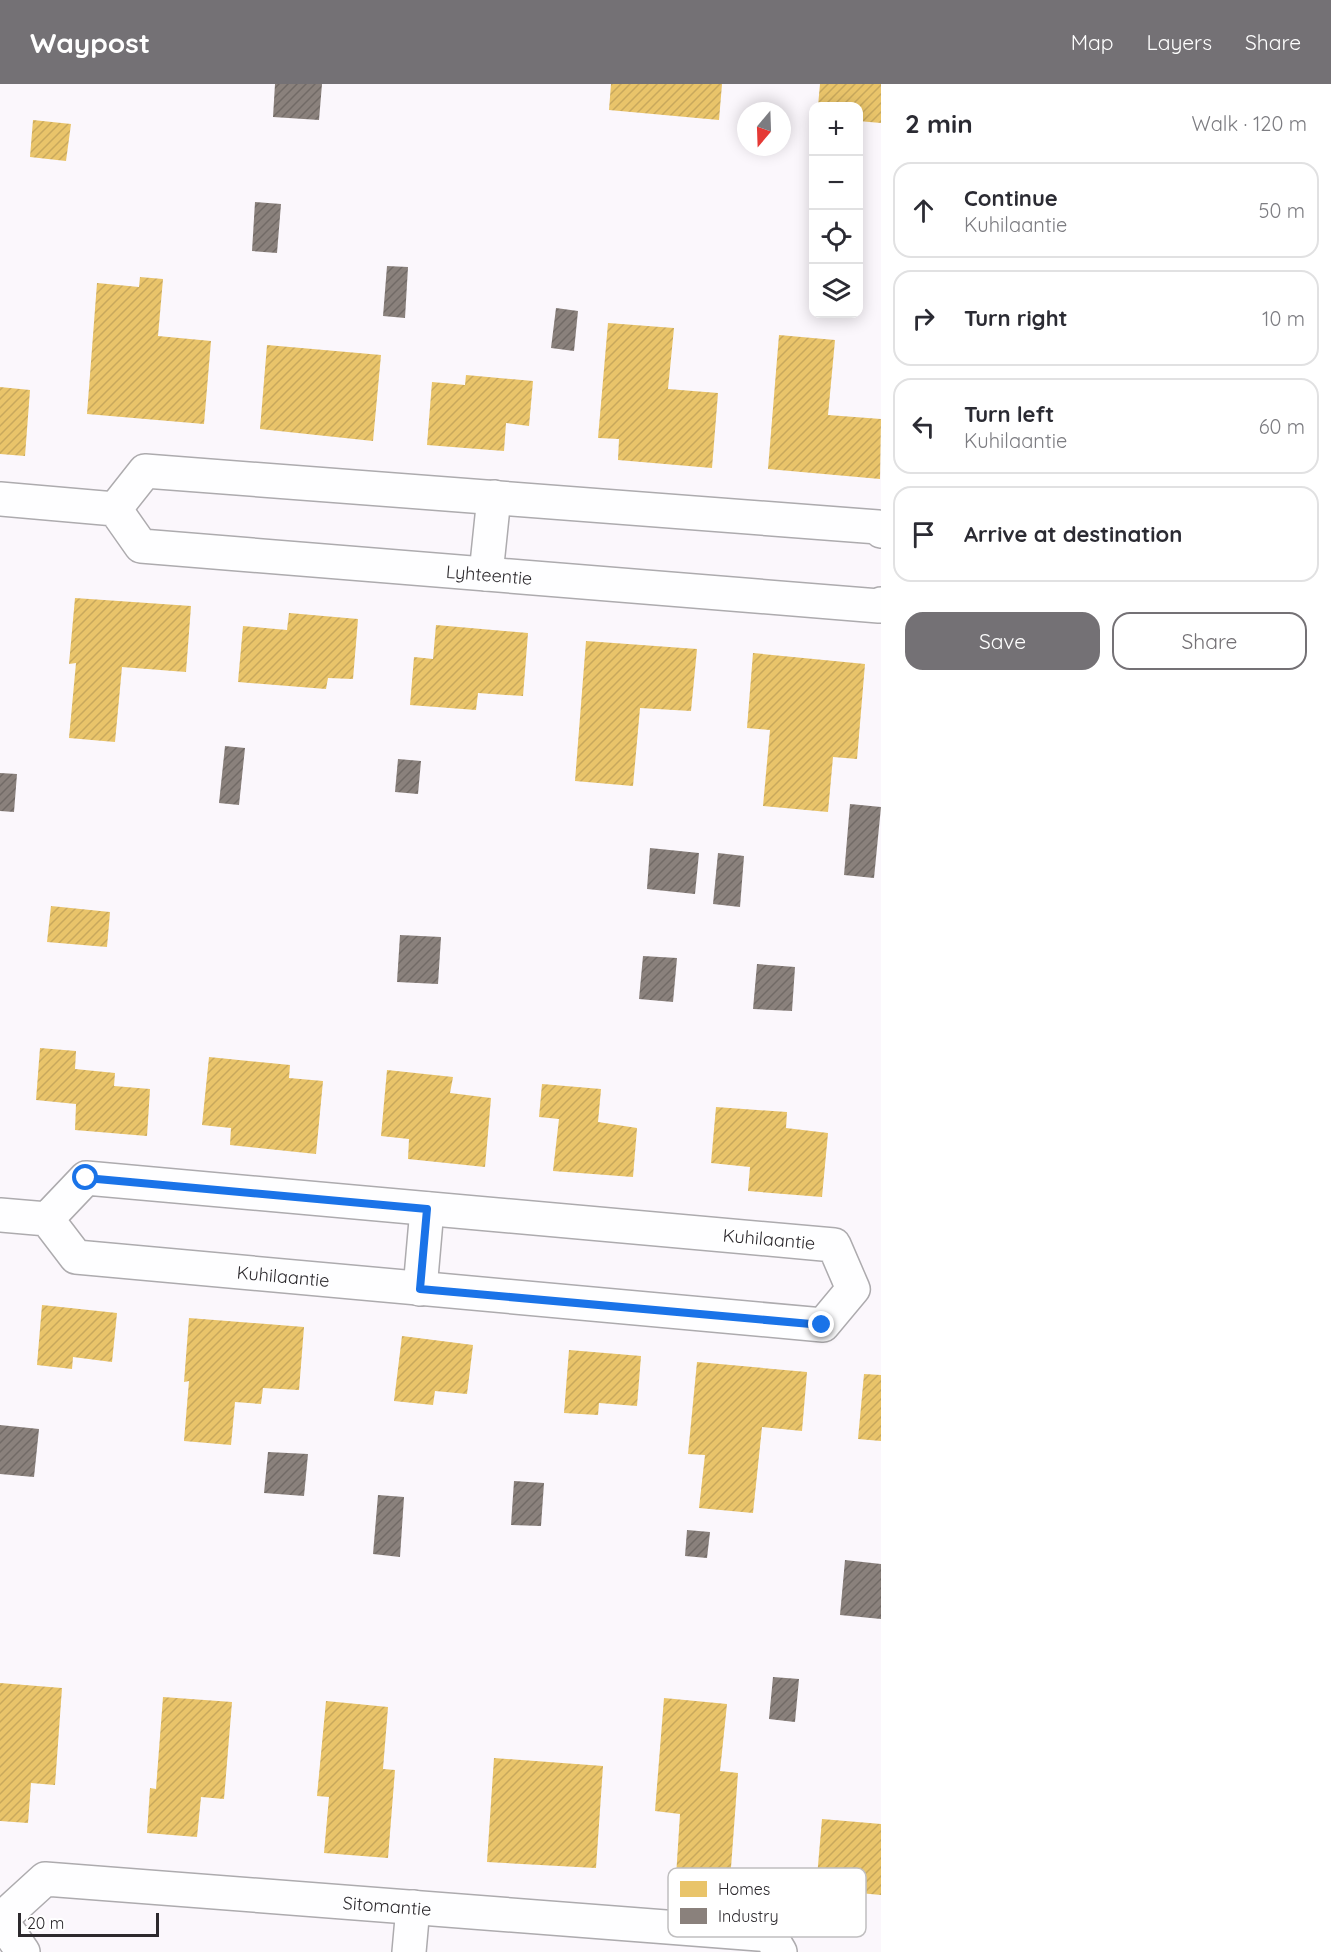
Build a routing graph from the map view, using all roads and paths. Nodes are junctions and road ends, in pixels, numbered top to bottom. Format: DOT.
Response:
graph roads {
  1 [pos="494,497"];
  2 [pos="0,499"];
  3 [pos="115,509"];
  4 [pos="881,531"];
  5 [pos="486,574"];
  6 [pos="881,604"];
  7 [pos="427,1209"];
  8 [pos="0,1215"];
  9 [pos="47,1219"];
  10 [pos="420,1289"];
  11 [pos="413,1907"];
  12 [pos="0,1920"];
  13 [pos="668,1927"];
  14 [pos="771,1937"];
  15 [pos="23,1952"];
  16 [pos="409,1952"];
  17 [pos="780,1952"];
  1 -- 3 [label="street"];
  1 -- 4 [label="street"];
  1 -- 5 [label="street"];
  2 -- 3 [label="street"];
  3 -- 5 [label="street, Lyhteentie"];
  5 -- 6 [label="street, Lyhteentie"];
  7 -- 9 [label="street, Kuhilaantie"];
  7 -- 10 [label="street"];
  7 -- 10 [label="street, Kuhilaantie"];
  8 -- 9 [label="street"];
  9 -- 10 [label="street, Kuhilaantie"];
  11 -- 12 [label="street, Sitomantie"];
  11 -- 13 [label="street, Sitomantie"];
  11 -- 16 [label="street"];
  12 -- 15 [label="street, Sitomantie"];
  14 -- 17 [label="street, Sitomantie"];
}
